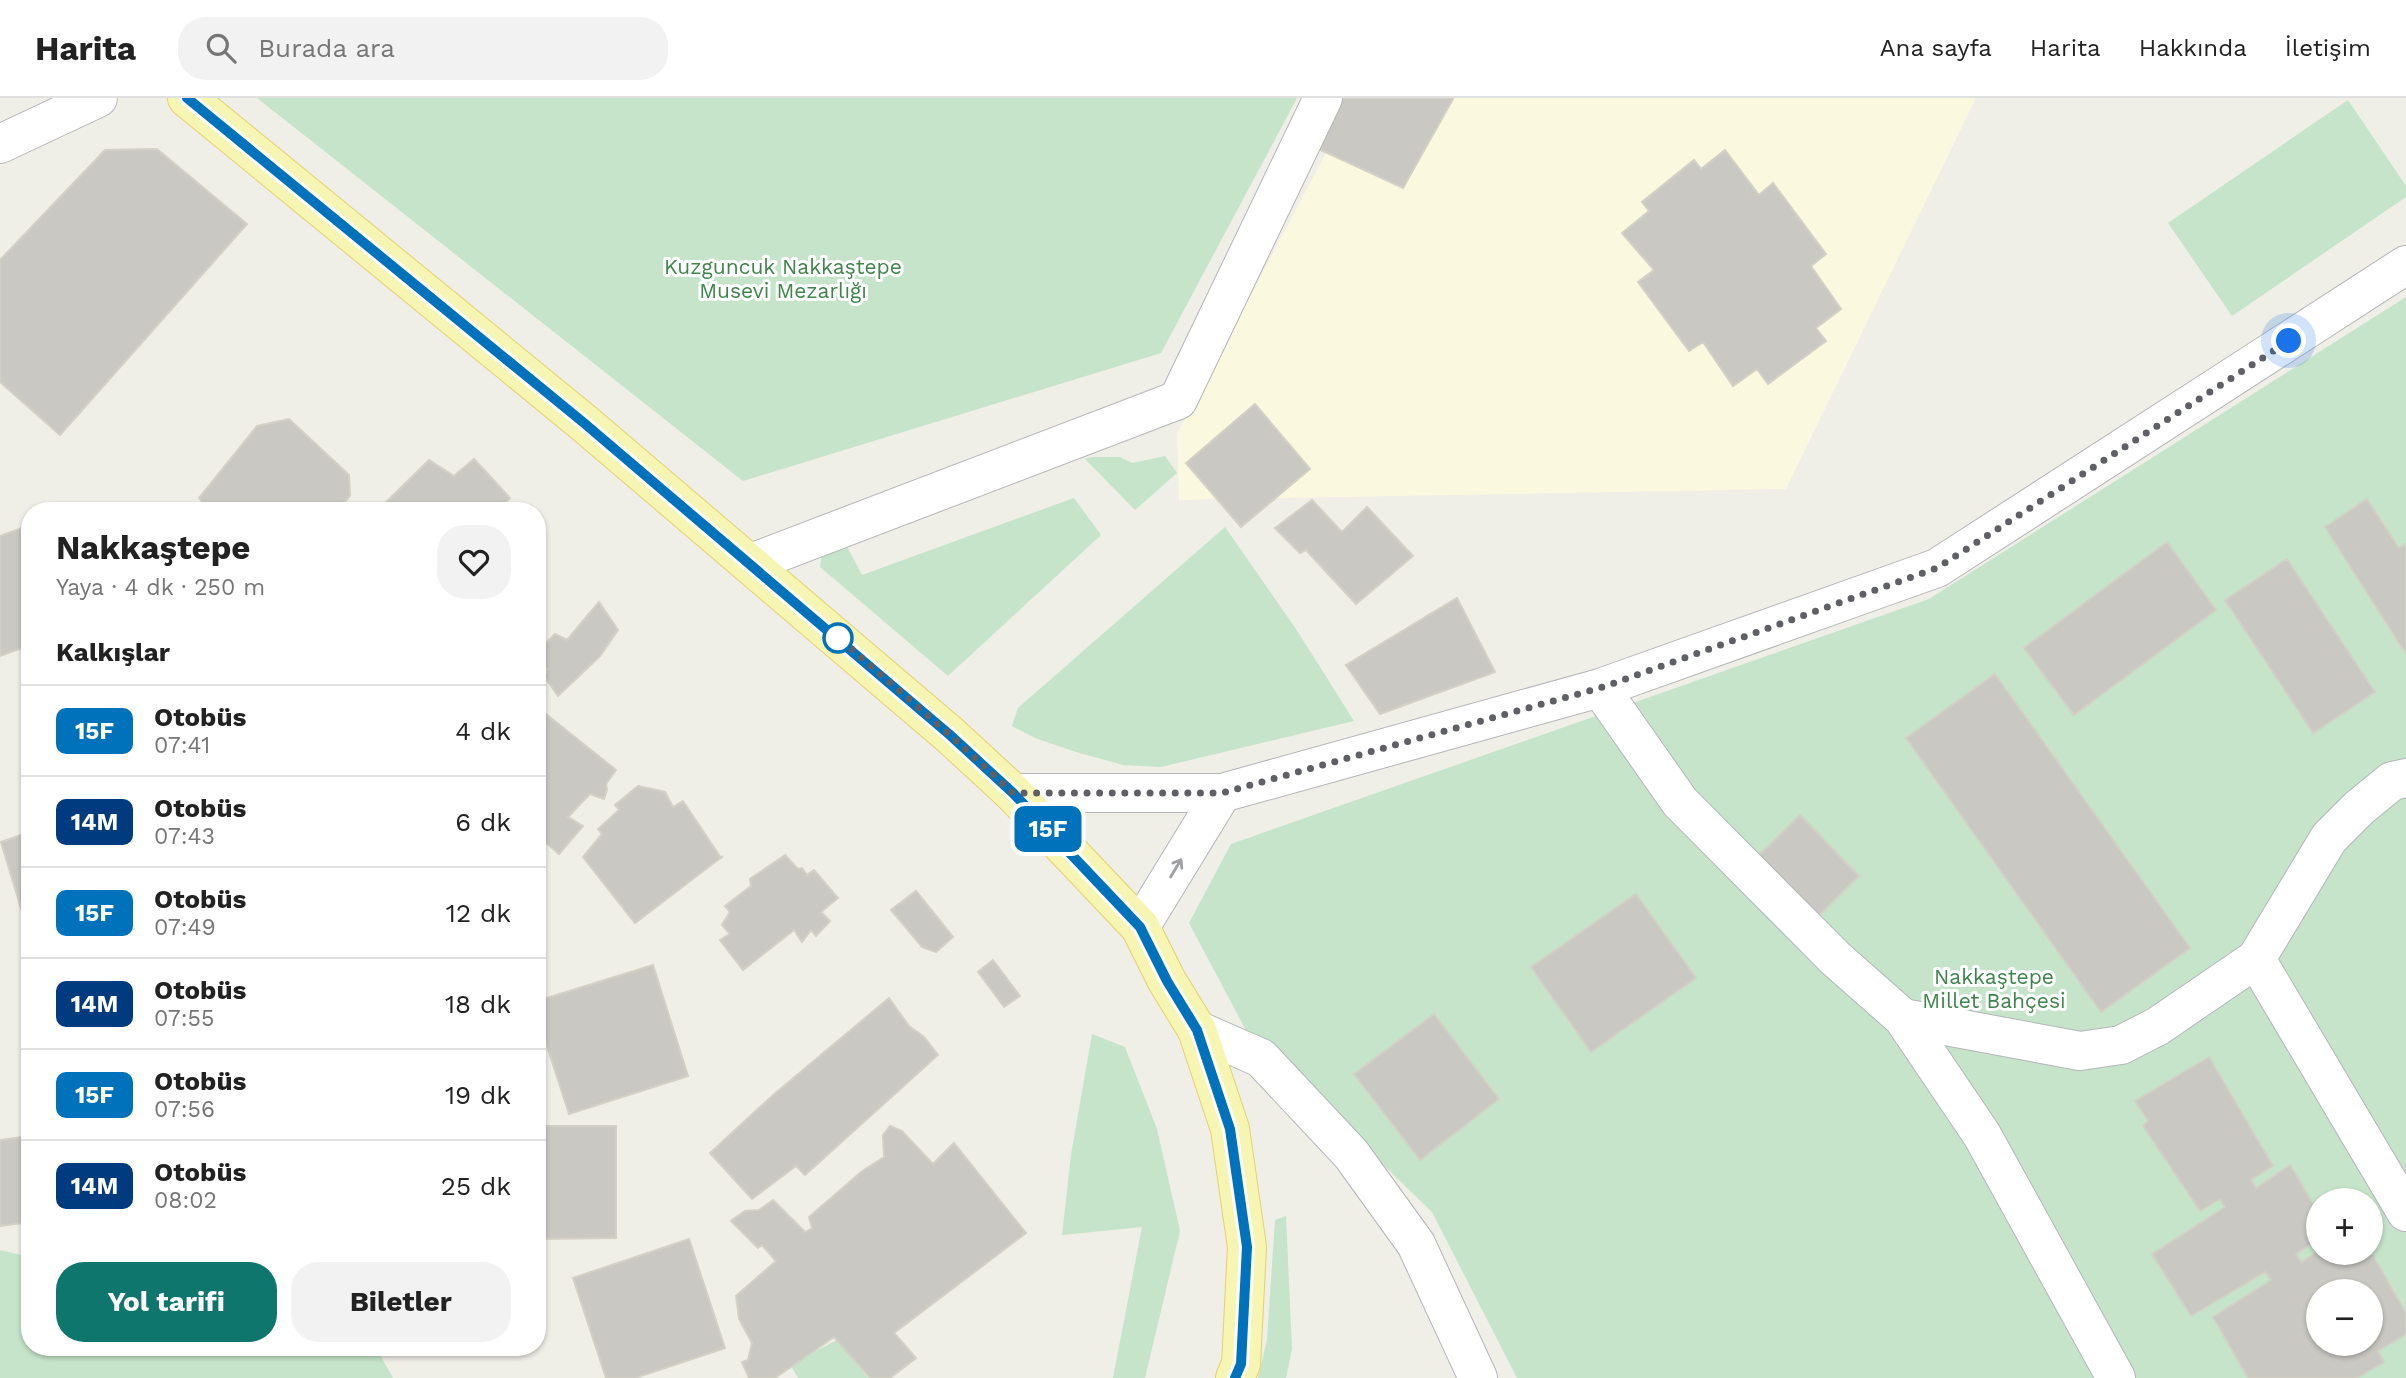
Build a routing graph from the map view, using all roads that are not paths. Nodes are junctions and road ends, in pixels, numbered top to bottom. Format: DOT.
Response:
graph roads {
  1 [pos="98,98"];
  2 [pos="187,98"];
  3 [pos="1323,98"];
  4 [pos="0,144"];
  5 [pos="2406,265"];
  6 [pos="751,563"];
  7 [pos="1600,688"];
  8 [pos="2406,778"];
  9 [pos="1013,793"];
  10 [pos="1222,793"];
  11 [pos="1140,927"];
  12 [pos="2256,959"];
  13 [pos="1903,1018"];
  14 [pos="1197,1030"];
  15 [pos="2406,1212"];
  16 [pos="1236,1378"];
  17 [pos="1478,1378"];
  18 [pos="2116,1378"];
  1 -- 4 [label="street"];
  2 -- 6 [label="main road"];
  3 -- 6 [label="street"];
  5 -- 7 [label="street"];
  6 -- 9 [label="main road"];
  7 -- 10 [label="street"];
  7 -- 13 [label="street"];
  8 -- 12 [label="street"];
  9 -- 10 [label="street"];
  9 -- 11 [label="main road"];
  11 -- 10 [label="street, one-way"];
  11 -- 14 [label="main road"];
  12 -- 13 [label="street"];
  12 -- 15 [label="street"];
  13 -- 18 [label="street"];
  14 -- 16 [label="main road"];
  14 -- 17 [label="street"];
}
